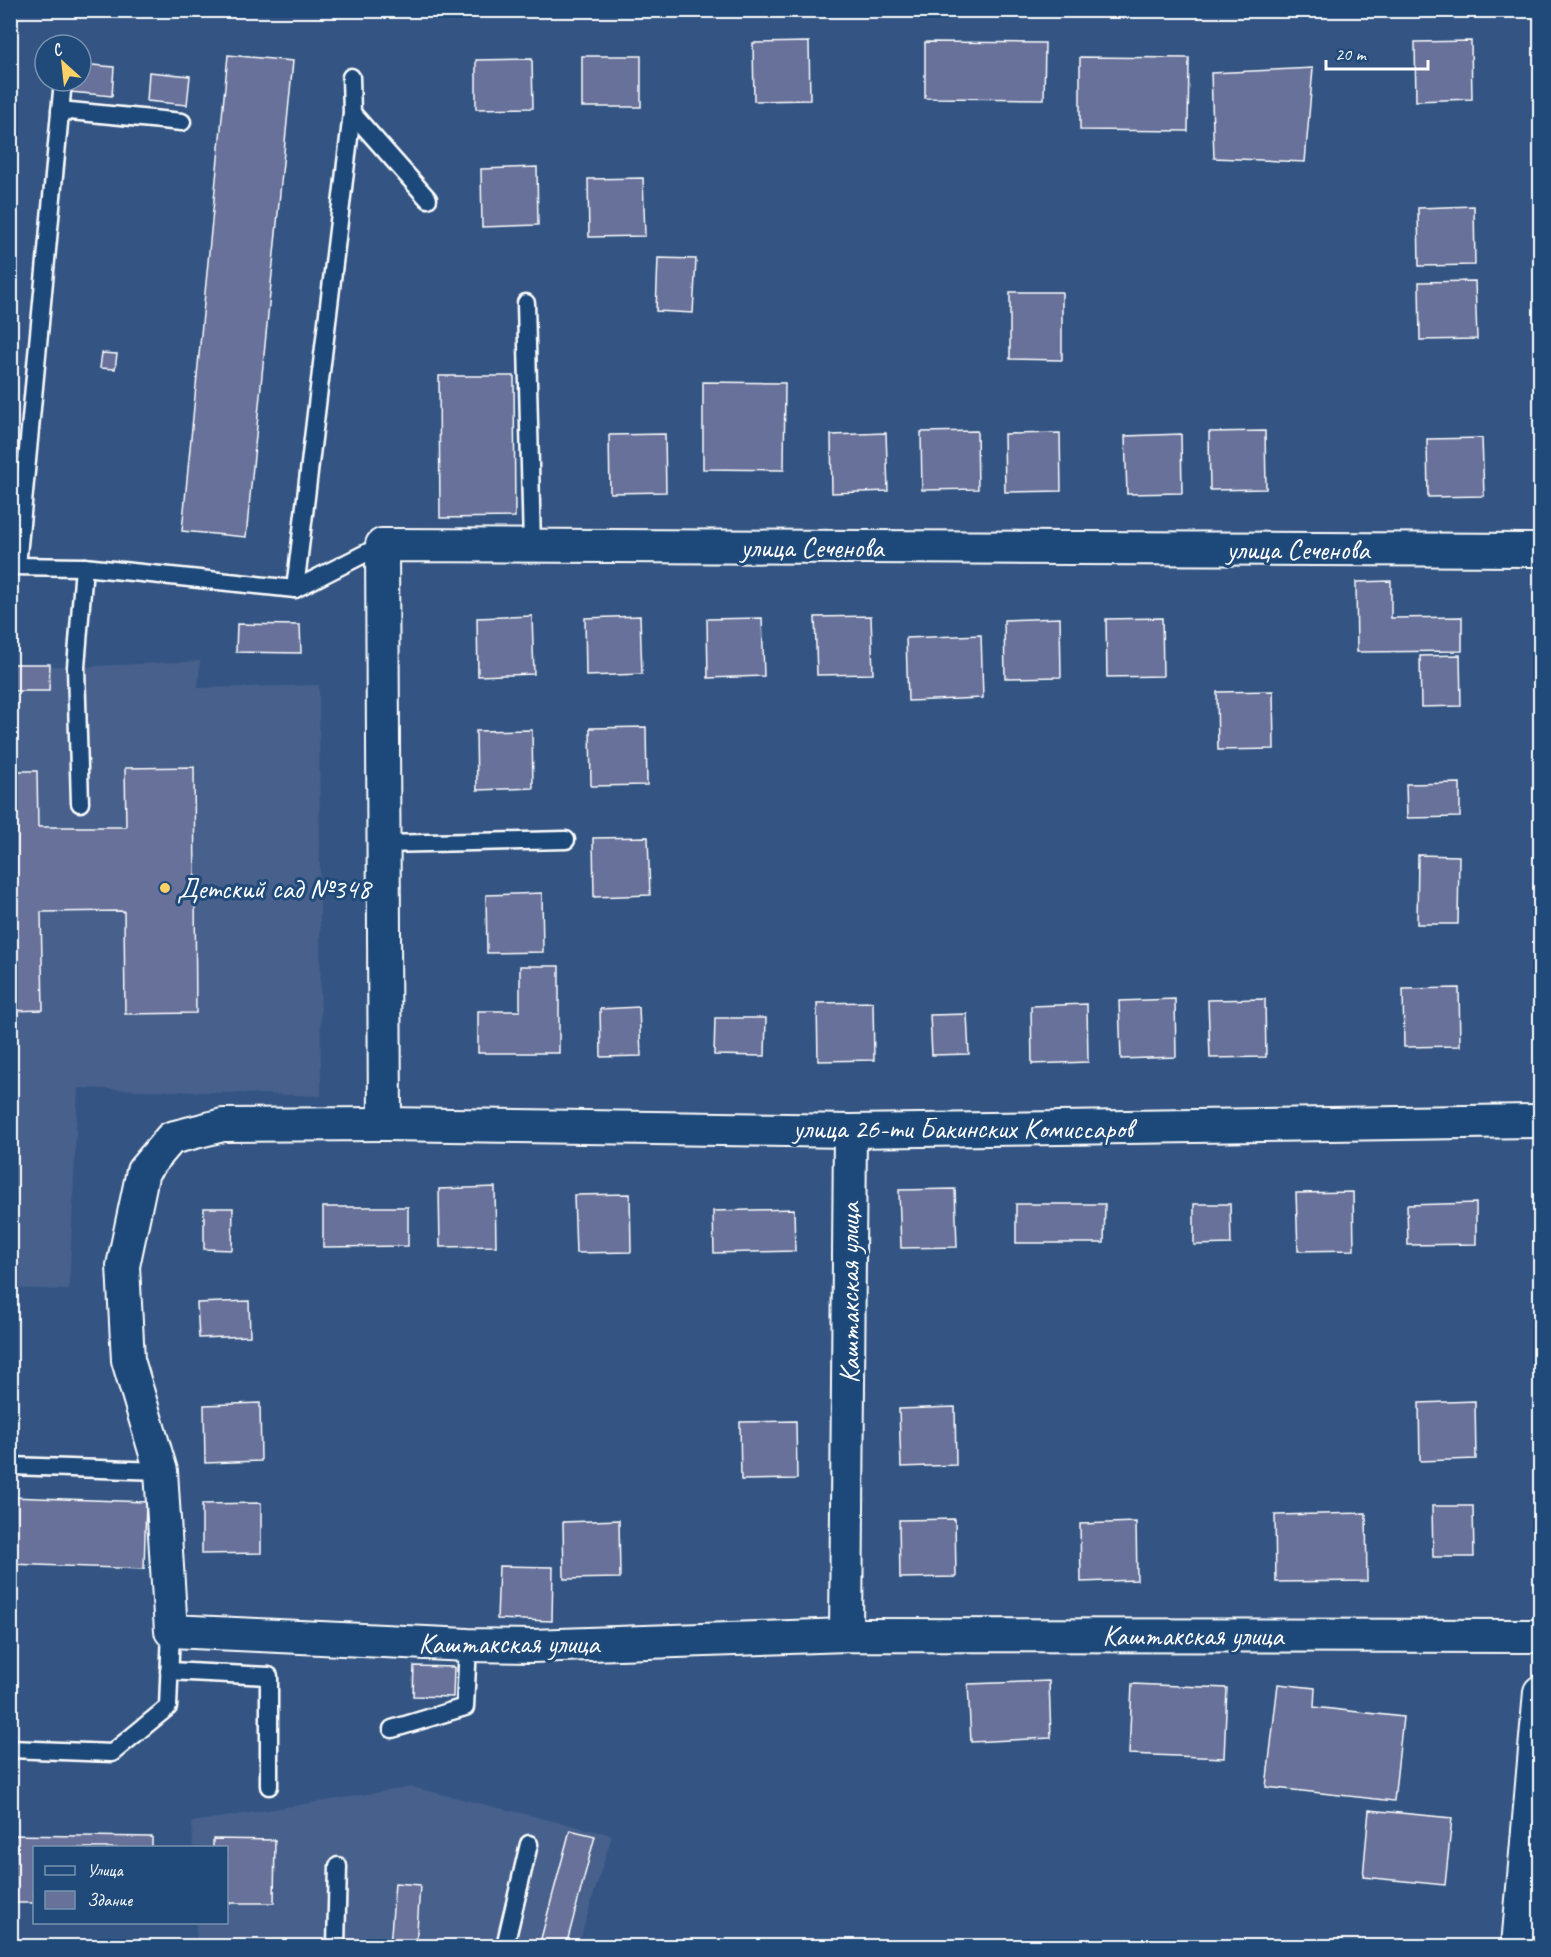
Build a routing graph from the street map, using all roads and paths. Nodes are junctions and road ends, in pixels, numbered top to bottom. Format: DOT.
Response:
graph roads {
  1 [pos="351,77"];
  2 [pos="62,93"];
  3 [pos="60,110"];
  4 [pos="352,113"];
  5 [pos="182,122"];
  6 [pos="428,199"];
  7 [pos="526,303"];
  8 [pos="382,545"];
  9 [pos="532,546"];
  10 [pos="1540,550"];
  11 [pos="14,566"];
  12 [pos="84,567"];
  13 [pos="295,589"];
  14 [pos="80,803"];
  15 [pos="566,840"];
  16 [pos="383,844"];
  17 [pos="1540,1121"];
  18 [pos="385,1124"];
  19 [pos="850,1131"];
  20 [pos="10,1466"];
  21 [pos="161,1471"];
  22 [pos="171,1631"];
  23 [pos="846,1635"];
  24 [pos="1540,1636"];
  25 [pos="468,1645"];
  26 [pos="170,1671"];
  27 [pos="1540,1692"];
  28 [pos="392,1729"];
  29 [pos="10,1749"];
  30 [pos="269,1786"];
  31 [pos="529,1844"];
  32 [pos="338,1866"];
  33 [pos="336,1947"];
  34 [pos="505,1947"];
  35 [pos="1518,1947"];
  1 -- 4 [label="lane"];
  2 -- 3 [label="lane"];
  3 -- 5 [label="lane"];
  3 -- 11 [label="lane"];
  4 -- 6 [label="lane"];
  4 -- 13 [label="lane"];
  7 -- 9 [label="lane"];
  8 -- 9 [label="street, улица Сеченова"];
  8 -- 13 [label="lane"];
  8 -- 16 [label="street"];
  9 -- 10 [label="street, улица Сеченова"];
  11 -- 12 [label="lane"];
  12 -- 13 [label="lane"];
  12 -- 14 [label="lane"];
  15 -- 16 [label="lane"];
  16 -- 18 [label="street"];
  17 -- 19 [label="street, улица 26-ти Бакинских Комиссаров"];
  18 -- 19 [label="street, улица 26-ти Бакинских Комиссаров"];
  18 -- 21 [label="street, улица 26-ти Бакинских Комиссаров"];
  19 -- 23 [label="street, Каштакская улица"];
  20 -- 21 [label="lane"];
  21 -- 22 [label="street, улица 26-ти Бакинских Комиссаров"];
  22 -- 25 [label="street, Каштакская улица"];
  22 -- 26 [label="lane"];
  23 -- 24 [label="street, Каштакская улица"];
  23 -- 25 [label="street, Каштакская улица"];
  25 -- 28 [label="lane"];
  26 -- 29 [label="lane"];
  26 -- 30 [label="lane"];
  27 -- 35 [label="street"];
  31 -- 34 [label="lane"];
  32 -- 33 [label="lane"];
}
